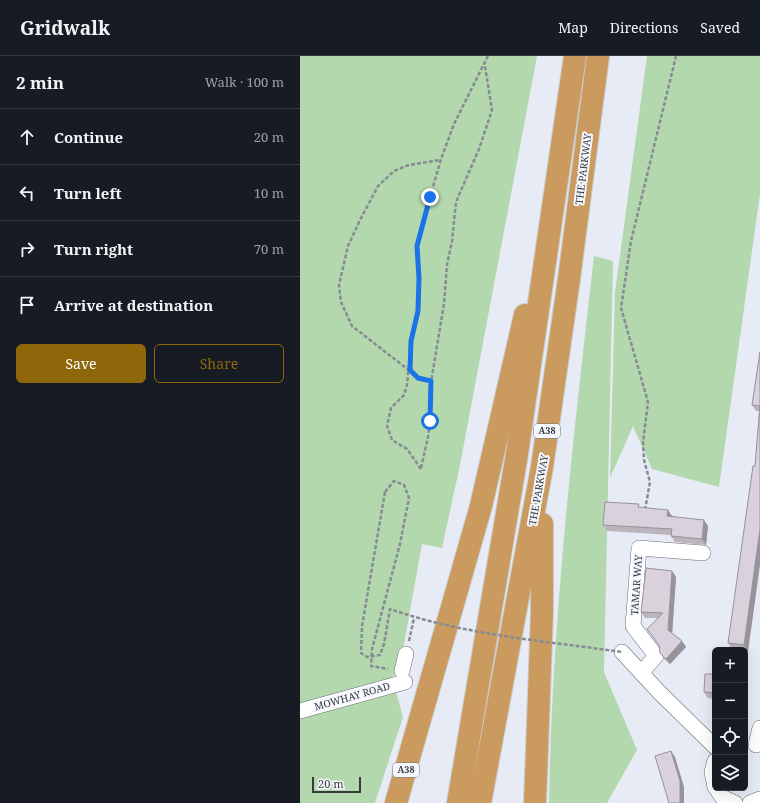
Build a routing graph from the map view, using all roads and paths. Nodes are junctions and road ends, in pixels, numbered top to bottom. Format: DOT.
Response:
graph roads {
  1 [pos="488,56"];
  2 [pos="575,56"];
  3 [pos="598,56"];
  4 [pos="676,56"];
  5 [pos="485,66"];
  6 [pos="441,159"];
  7 [pos="557,186"];
  8 [pos="410,370"];
  9 [pos="431,381"];
  10 [pos="542,467"];
  11 [pos="645,512"];
  12 [pos="703,553"];
  13 [pos="414,618"];
  14 [pos="622,652"];
  15 [pos="406,654"];
  16 [pos="641,673"];
  17 [pos="403,677"];
  18 [pos="300,710"];
  19 [pos="760,728"];
  20 [pos="712,743"];
  21 [pos="754,746"];
  22 [pos="760,799"];
  23 [pos="396,803"];
  24 [pos="458,803"];
  25 [pos="480,803"];
  26 [pos="534,803"];
  27 [pos="750,803"];
  1 -- 5 [label="path"];
  2 -- 7 [label="highway, A38"];
  3 -- 10 [label="highway, THE PARKWAY / A38"];
  4 -- 11 [label="path"];
  5 -- 6 [label="path"];
  5 -- 9 [label="path"];
  6 -- 8 [label="path"];
  6 -- 8 [label="path"];
  7 -- 23 [label="highway, A38"];
  7 -- 24 [label="highway, A38"];
  8 -- 9 [label="path"];
  8 -- 9 [label="path"];
  10 -- 25 [label="highway, THE PARKWAY / A38"];
  10 -- 26 [label="highway, A38"];
  12 -- 16 [label="street, TAMAR WAY"];
  13 -- 14 [label="path, bridge"];
  13 -- 15 [label="path"];
  13 -- 17 [label="path, bridge"];
  14 -- 16 [label="street"];
  15 -- 17 [label="street"];
  16 -- 20 [label="street"];
  17 -- 18 [label="street, MOWHAY ROAD"];
  19 -- 21 [label="street"];
  22 -- 27 [label="street"];
}
